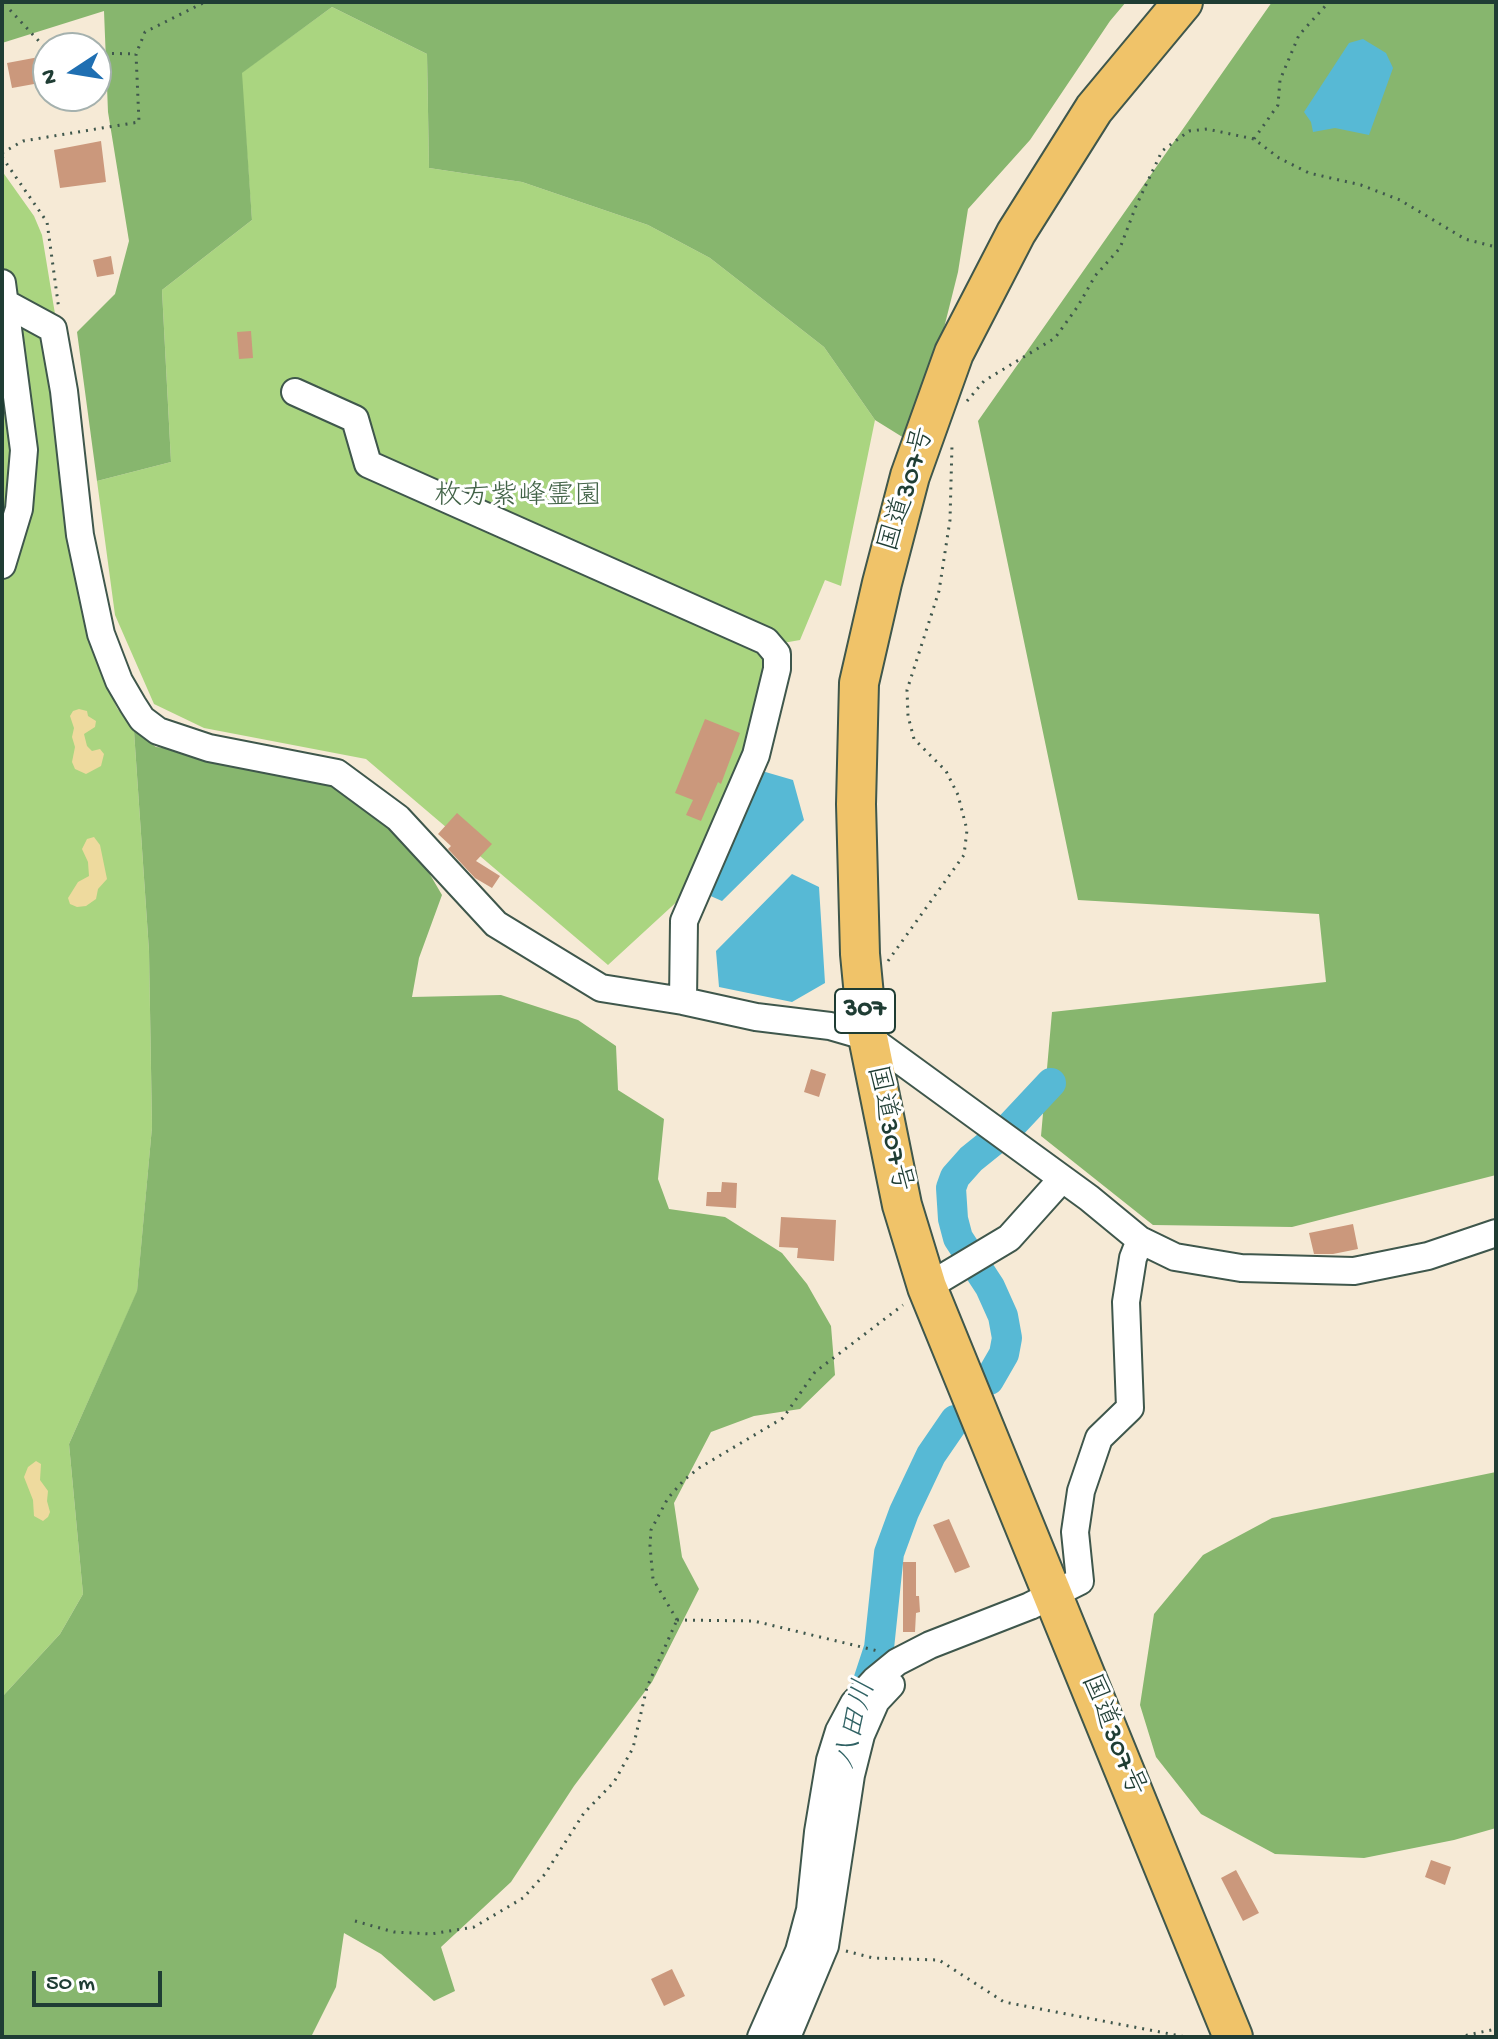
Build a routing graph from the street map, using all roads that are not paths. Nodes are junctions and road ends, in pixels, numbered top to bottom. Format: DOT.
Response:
graph roads {
  1 [pos="1183,2"];
  2 [pos="4,293"];
  3 [pos="295,392"];
  4 [pos="2,565"];
  5 [pos="683,1001"];
  6 [pos="868,1037"];
  7 [pos="1061,1180"];
  8 [pos="1496,1233"];
  9 [pos="1140,1240"];
  10 [pos="927,1287"];
  11 [pos="1054,1594"];
  12 [pos="897,1662"];
  13 [pos="761,2037"];
  14 [pos="787,2037"];
  15 [pos="1233,2037"];
  1 -- 6 [label="highway, 国道307号 / 307"];
  2 -- 4 [label="street"];
  2 -- 5 [label="street"];
  3 -- 5 [label="street"];
  5 -- 6 [label="street"];
  6 -- 7 [label="street"];
  6 -- 10 [label="highway, 国道307号 / 307"];
  7 -- 9 [label="street"];
  7 -- 10 [label="street"];
  8 -- 9 [label="street"];
  9 -- 11 [label="street"];
  10 -- 11 [label="highway, 国道307号 / 307"];
  11 -- 12 [label="street"];
  11 -- 15 [label="highway, 国道307号 / 307"];
  12 -- 13 [label="street"];
  12 -- 14 [label="street"];
}
